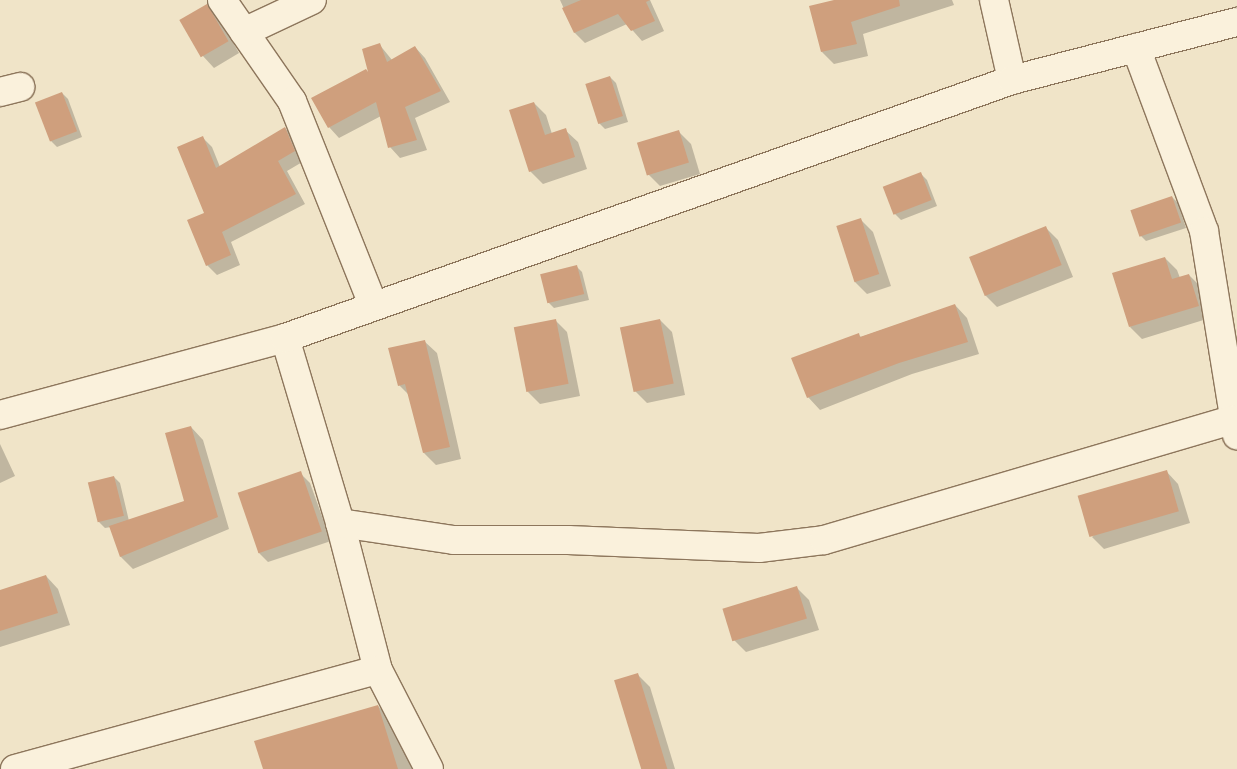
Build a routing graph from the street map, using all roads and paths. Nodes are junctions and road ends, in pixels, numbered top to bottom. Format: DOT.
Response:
graph roads {
  1 [pos="222,0"];
  2 [pos="312,0"];
  3 [pos="994,0"];
  4 [pos="1237,22"];
  5 [pos="244,32"];
  6 [pos="1136,48"];
  7 [pos="1012,80"];
  8 [pos="373,305"];
  9 [pos="284,338"];
  10 [pos="0,416"];
  11 [pos="1235,427"];
  12 [pos="340,523"];
  13 [pos="378,670"];
  14 [pos="15,769"];
  15 [pos="430,769"];
  1 -- 5 [label="street"];
  2 -- 5 [label="street"];
  3 -- 7 [label="street"];
  4 -- 6 [label="street"];
  5 -- 8 [label="street"];
  6 -- 7 [label="street"];
  6 -- 11 [label="street"];
  7 -- 8 [label="street"];
  8 -- 9 [label="street"];
  9 -- 10 [label="street"];
  9 -- 12 [label="street"];
  11 -- 12 [label="street"];
  12 -- 13 [label="street"];
  13 -- 14 [label="street"];
  13 -- 15 [label="street"];
}
